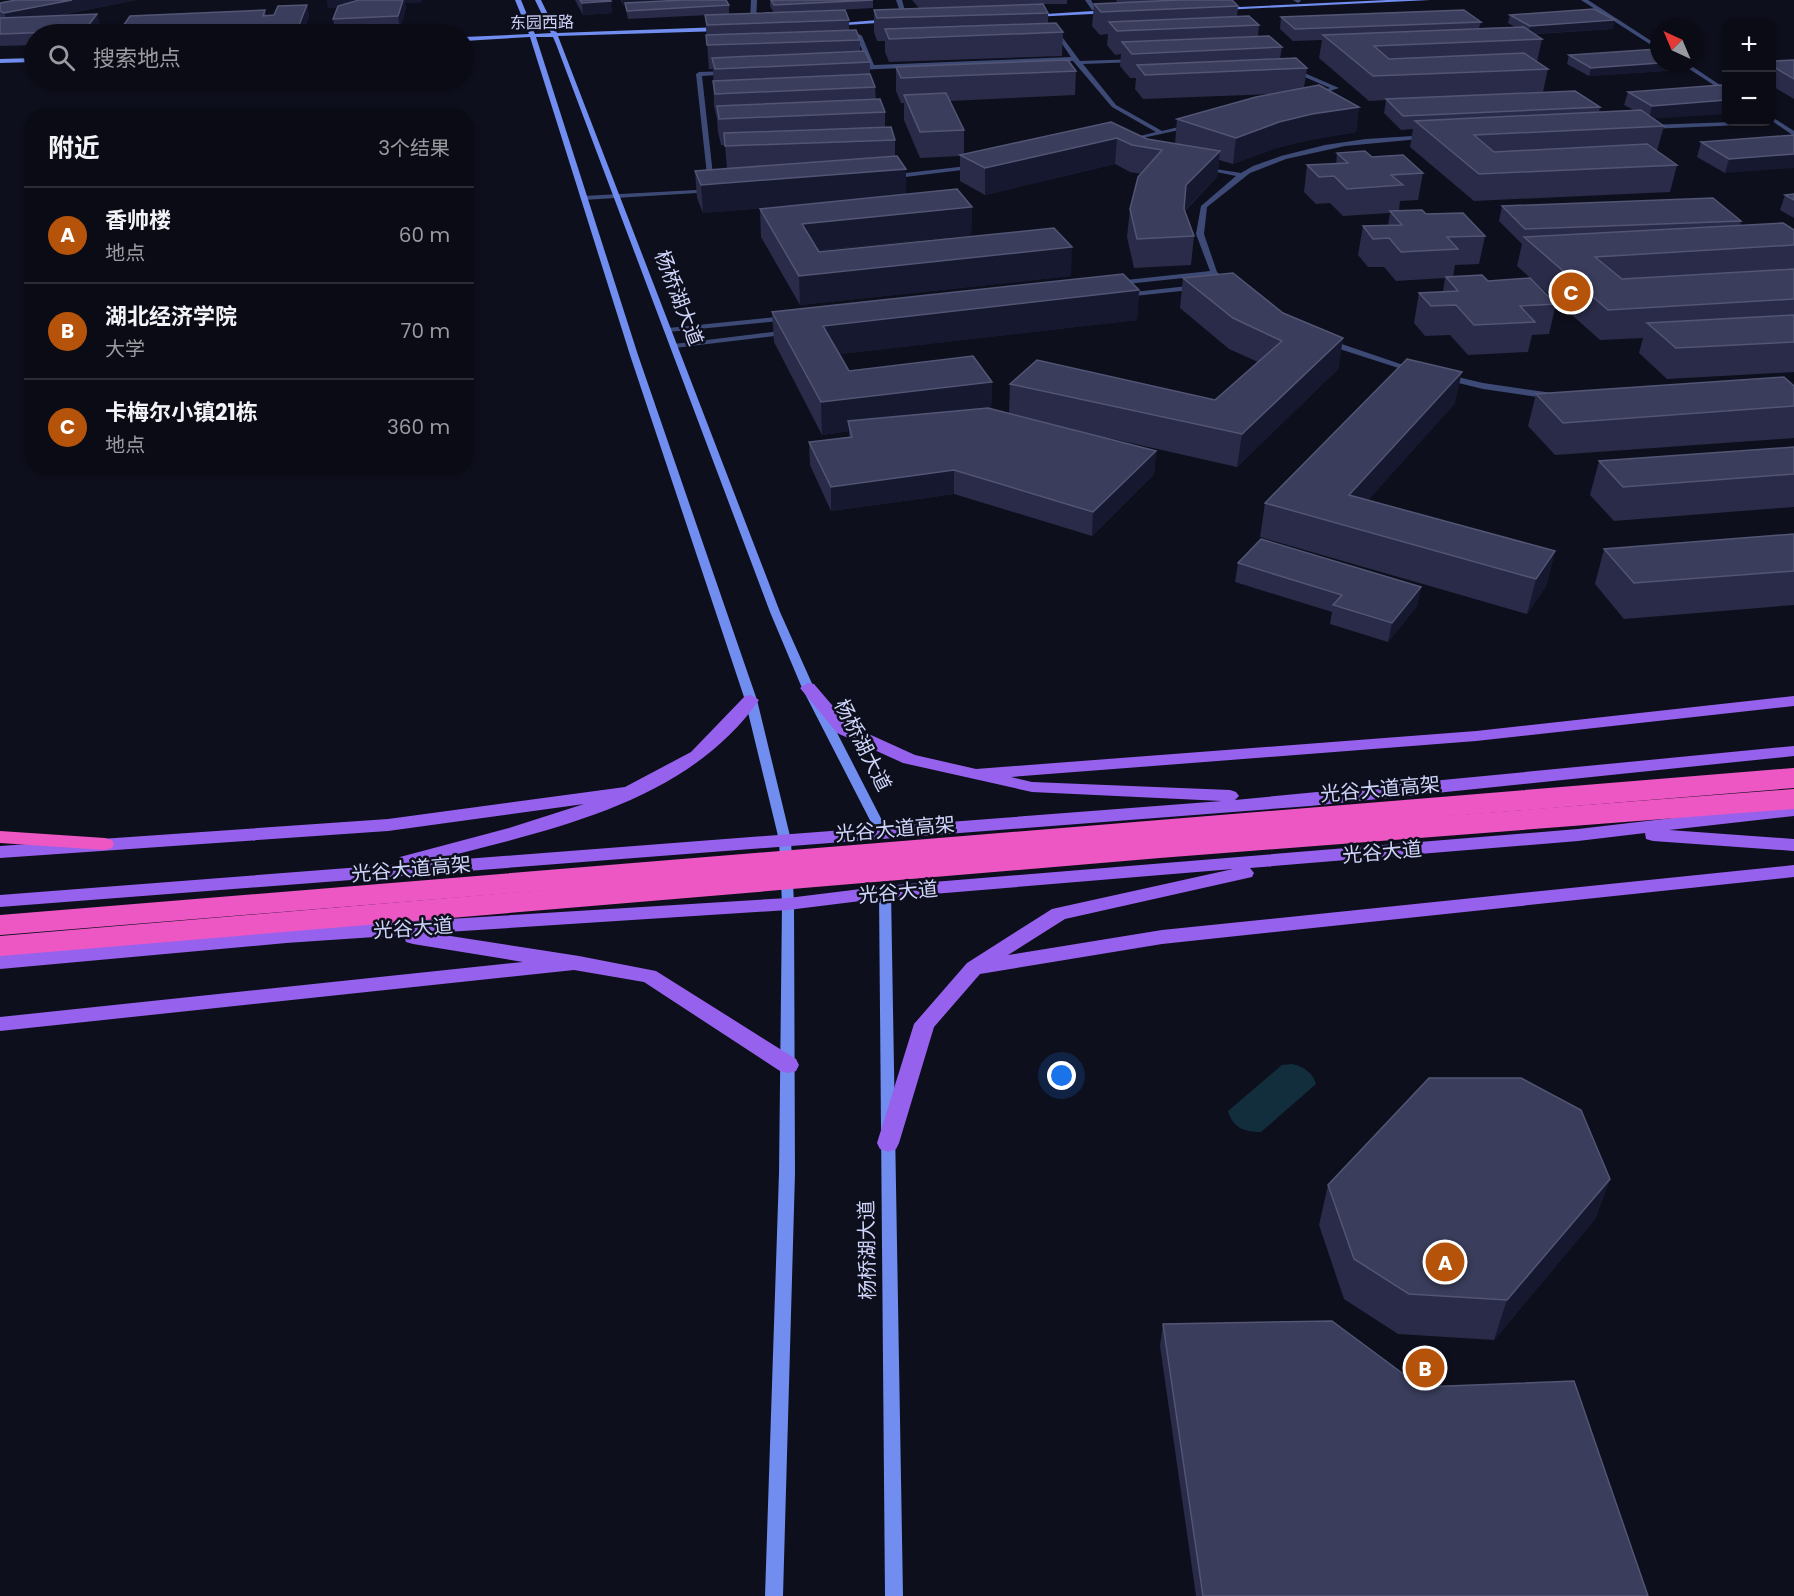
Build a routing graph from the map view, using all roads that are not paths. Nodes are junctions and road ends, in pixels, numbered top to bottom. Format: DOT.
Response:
graph roads {
  1 [pos="518,0"];
  2 [pos="538,0"];
  3 [pos="754,0"];
  4 [pos="899,0"];
  5 [pos="1088,0"];
  6 [pos="1333,0"];
  7 [pos="1427,0"];
  8 [pos="1584,0"];
  9 [pos="1297,1"];
  10 [pos="1094,9"];
  11 [pos="906,16"];
  12 [pos="742,23"];
  13 [pos="764,24"];
  14 [pos="752,25"];
  15 [pos="729,26"];
  16 [pos="1057,32"];
  17 [pos="553,33"];
  18 [pos="532,34"];
  19 [pos="859,36"];
  20 [pos="474,38"];
  21 [pos="1650,42"];
  22 [pos="24,60"];
  23 [pos="1149,60"];
  24 [pos="0,61"];
  25 [pos="1077,61"];
  26 [pos="872,67"];
  27 [pos="849,68"];
  28 [pos="1291,68"];
  29 [pos="1697,72"];
  30 [pos="733,73"];
  31 [pos="1722,88"];
  32 [pos="1306,98"];
  33 [pos="1776,123"];
  34 [pos="1722,124"];
  35 [pos="1196,125"];
  36 [pos="1645,127"];
  37 [pos="1162,133"];
  38 [pos="1794,134"];
  39 [pos="1442,136"];
  40 [pos="1133,146"];
  41 [pos="987,166"];
  42 [pos="1198,167"];
  43 [pos="1244,176"];
  44 [pos="876,178"];
  45 [pos="723,189"];
  46 [pos="711,190"];
  47 [pos="617,197"];
  48 [pos="583,198"];
  49 [pos="1214,273"];
  50 [pos="1224,284"];
  51 [pos="1107,285"];
  52 [pos="1233,290"];
  53 [pos="1119,295"];
  54 [pos="797,317"];
  55 [pos="668,330"];
  56 [pos="794,331"];
  57 [pos="1318,338"];
  58 [pos="674,346"];
  59 [pos="1428,373"];
  60 [pos="1439,376"];
  61 [pos="1561,398"];
  62 [pos="808,688"];
  63 [pos="751,700"];
  64 [pos="1794,701"];
  65 [pos="1794,752"];
  66 [pos="977,774"];
  67 [pos="1794,778"];
  68 [pos="632,792"];
  69 [pos="1794,799"];
  70 [pos="1310,800"];
  71 [pos="1794,810"];
  72 [pos="1612,831"];
  73 [pos="882,832"];
  74 [pos="0,837"];
  75 [pos="785,840"];
  76 [pos="105,844"];
  77 [pos="1794,845"];
  78 [pos="0,852"];
  79 [pos="1315,858"];
  80 [pos="1794,871"];
  81 [pos="361,874"];
  82 [pos="885,892"];
  83 [pos="0,895"];
  84 [pos="48,898"];
  85 [pos="0,902"];
  86 [pos="788,904"];
  87 [pos="0,925"];
  88 [pos="286,936"];
  89 [pos="0,946"];
  90 [pos="0,962"];
  91 [pos="579,963"];
  92 [pos="974,968"];
  93 [pos="0,1024"];
  94 [pos="788,1065"];
  95 [pos="888,1143"];
  96 [pos="774,1596"];
  97 [pos="894,1596"];
  1 -- 18 [label="main road"];
  2 -- 17 [label="main road, 杨桥湖大道"];
  3 -- 14 [label="street"];
  4 -- 11 [label="street"];
  5 -- 10 [label="street"];
  6 -- 9 [label="main road"];
  7 -- 9 [label="main road"];
  8 -- 21 [label="street"];
  10 -- 10 [label="main road"];
  11 -- 11 [label="main road"];
  12 -- 14 [label="main road"];
  13 -- 14 [label="main road"];
  15 -- 17 [label="main road, 东园西路"];
  16 -- 25 [label="street"];
  17 -- 18 [label="main road, 东园西路"];
  17 -- 47 [label="main road, 杨桥湖大道"];
  18 -- 20 [label="main road, 东园西路"];
  18 -- 48 [label="main road"];
  19 -- 26 [label="street"];
  22 -- 24 [label="main road"];
  23 -- 25 [label="street"];
  25 -- 26 [label="street"];
  25 -- 37 [label="street"];
  26 -- 27 [label="street"];
  28 -- 32 [label="street"];
  29 -- 31 [label="street"];
  30 -- 46 [label="street"];
  33 -- 38 [label="street"];
  34 -- 36 [label="street"];
  35 -- 37 [label="street"];
  37 -- 40 [label="street"];
  39 -- 43 [label="street"];
  41 -- 44 [label="street"];
  42 -- 43 [label="street"];
  43 -- 49 [label="street"];
  45 -- 46 [label="street"];
  46 -- 47 [label="street"];
  47 -- 48 [label="street"];
  47 -- 55 [label="main road, 杨桥湖大道"];
  48 -- 63 [label="main road"];
  49 -- 50 [label="street"];
  49 -- 51 [label="street"];
  50 -- 52 [label="street"];
  50 -- 53 [label="street"];
  54 -- 55 [label="street"];
  55 -- 58 [label="main road, 杨桥湖大道"];
  56 -- 58 [label="street"];
  57 -- 59 [label="street"];
  58 -- 62 [label="main road, 杨桥湖大道"];
  60 -- 61 [label="street"];
  62 -- 66 [label="main road"];
  62 -- 73 [label="main road, 杨桥湖大道"];
  63 -- 68 [label="main road"];
  63 -- 75 [label="main road"];
  64 -- 66 [label="main road"];
  65 -- 70 [label="main road"];
  66 -- 70 [label="main road"];
  67 -- 87 [label="highway, 光谷大道高架, bridge"];
  68 -- 76 [label="main road"];
  68 -- 81 [label="main road"];
  69 -- 89 [label="highway, 光谷大道高架, bridge"];
  70 -- 73 [label="main road"];
  71 -- 72 [label="main road, 光谷大道"];
  72 -- 77 [label="main road"];
  72 -- 79 [label="main road, 光谷大道"];
  73 -- 75 [label="main road"];
  73 -- 82 [label="main road, 杨桥湖大道"];
  74 -- 76 [label="highway"];
  75 -- 81 [label="main road"];
  75 -- 86 [label="main road"];
  76 -- 78 [label="main road"];
  79 -- 82 [label="main road, 光谷大道"];
  79 -- 92 [label="main road"];
  80 -- 92 [label="main road"];
  81 -- 84 [label="main road"];
  82 -- 86 [label="main road, 光谷大道"];
  82 -- 95 [label="main road, 杨桥湖大道"];
  83 -- 84 [label="main road"];
  84 -- 85 [label="main road"];
  86 -- 88 [label="main road, 光谷大道"];
  86 -- 94 [label="main road"];
  88 -- 90 [label="main road, 光谷大道"];
  88 -- 91 [label="main road"];
  91 -- 93 [label="main road"];
  91 -- 94 [label="main road"];
  92 -- 95 [label="main road"];
  94 -- 96 [label="main road"];
  95 -- 97 [label="main road, 杨桥湖大道"];
}
